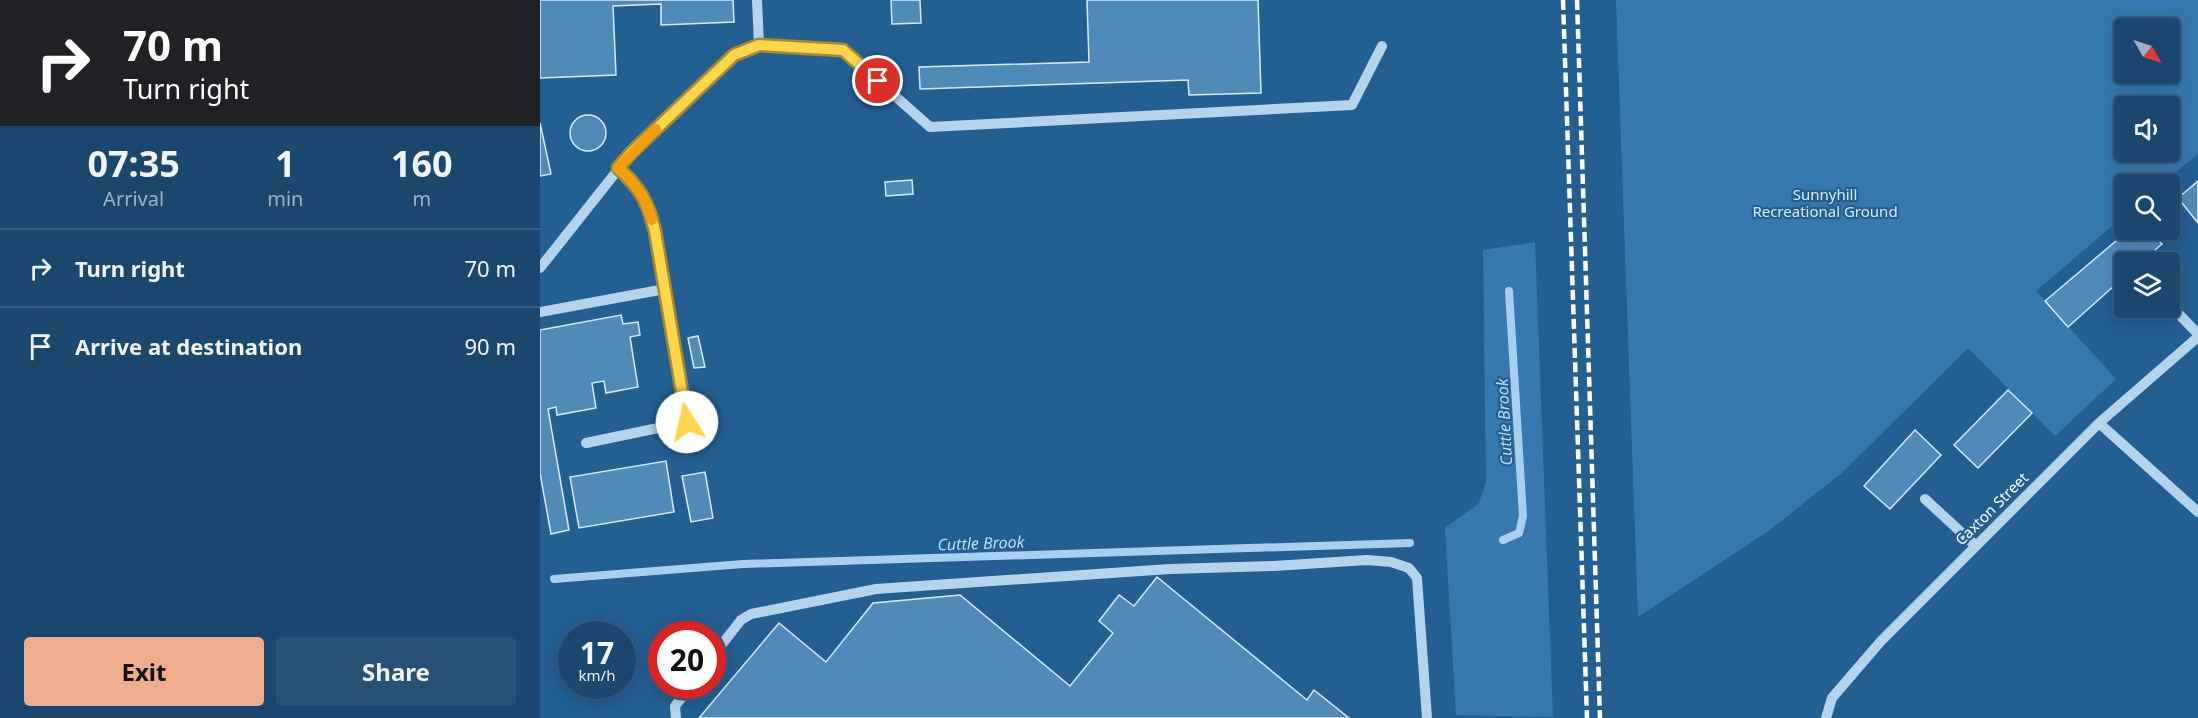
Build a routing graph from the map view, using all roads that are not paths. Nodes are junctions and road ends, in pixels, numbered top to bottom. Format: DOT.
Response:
graph roads {
  1 [pos="757,0"];
  2 [pos="759,45"];
  3 [pos="1382,46"];
  4 [pos="618,168"];
  5 [pos="540,268"];
  6 [pos="665,289"];
  7 [pos="540,312"];
  8 [pos="2180,316"];
  9 [pos="2198,335"];
  10 [pos="2099,423"];
  11 [pos="586,443"];
  12 [pos="1925,499"];
  13 [pos="2198,512"];
  14 [pos="1976,546"];
  15 [pos="726,639"];
  16 [pos="681,699"];
  17 [pos="676,718"];
  18 [pos="1426,718"];
  19 [pos="1826,718"];
  1 -- 2 [label="street"];
  2 -- 3 [label="street"];
  2 -- 4 [label="street"];
  4 -- 5 [label="street"];
  4 -- 6 [label="street"];
  6 -- 7 [label="street"];
  6 -- 11 [label="street"];
  8 -- 9 [label="street"];
  9 -- 10 [label="street, Caxton Street"];
  10 -- 13 [label="street"];
  10 -- 14 [label="street, Caxton Street"];
  12 -- 14 [label="street"];
  14 -- 19 [label="street, Caxton Street"];
  15 -- 18 [label="street"];
  16 -- 17 [label="street"];
}
